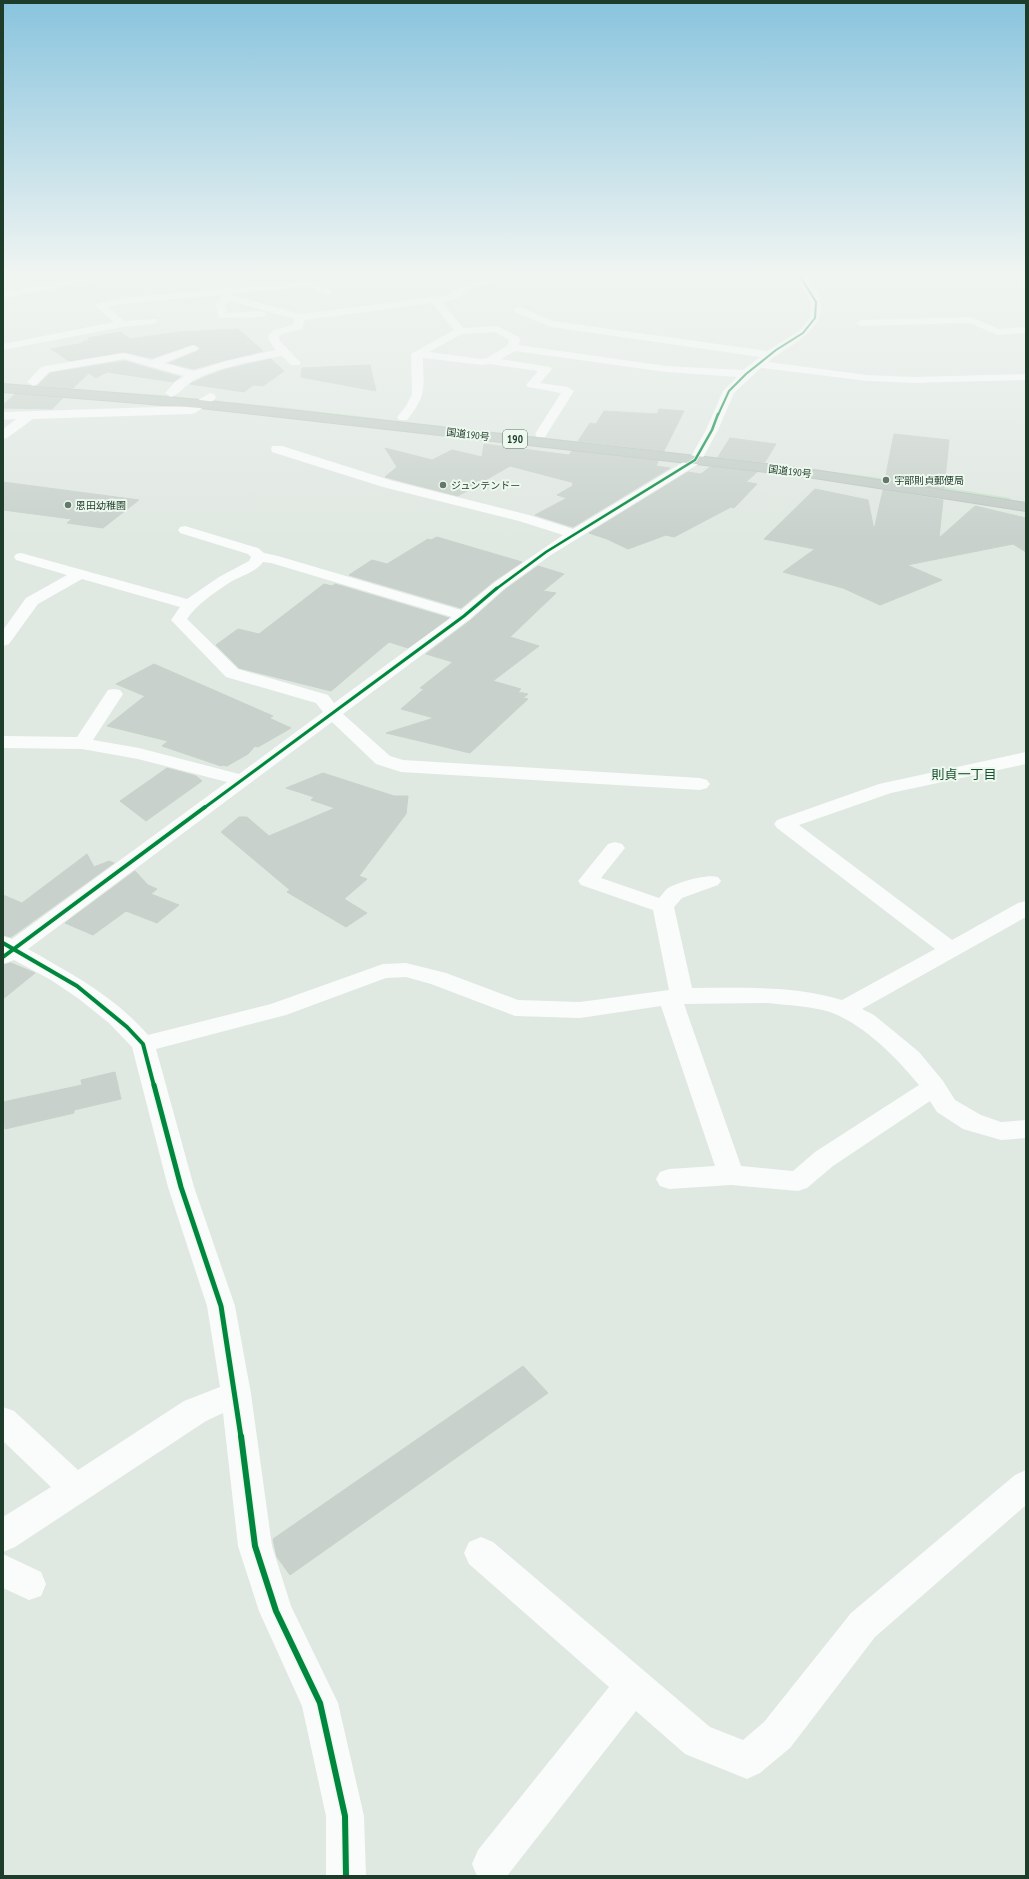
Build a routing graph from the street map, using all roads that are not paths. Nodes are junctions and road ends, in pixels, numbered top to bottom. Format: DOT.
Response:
graph roads {
  1 [pos="70,364"];
  2 [pos="156,364"];
  3 [pos="234,364"];
  4 [pos="417,364"];
  5 [pos="509,364"];
  6 [pos="627,364"];
  7 [pos="758,364"];
  8 [pos="746,374"];
  9 [pos="194,375"];
  10 [pos="1026,377"];
  11 [pos="3,380"];
  12 [pos="33,382"];
  13 [pos="3,388"];
  14 [pos="171,393"];
  15 [pos="205,400"];
  16 [pos="30,415"];
  17 [pos="3,416"];
  18 [pos="403,417"];
  19 [pos="541,434"];
  20 [pos="3,435"];
  21 [pos="277,449"];
  22 [pos="697,456"];
  23 [pos="1026,498"];
  24 [pos="1026,507"];
  25 [pos="185,530"];
  26 [pos="574,534"];
  27 [pos="21,557"];
  28 [pos="260,557"];
  29 [pos="80,574"];
  30 [pos="190,605"];
  31 [pos="464,616"];
  32 [pos="3,641"];
  33 [pos="114,694"];
  34 [pos="333,714"];
  35 [pos="3,742"];
  36 [pos="82,743"];
  37 [pos="1026,758"];
  38 [pos="242,780"];
  39 [pos="700,784"];
  40 [pos="615,848"];
  41 [pos="712,881"];
  42 [pos="662,906"];
  43 [pos="1026,908"];
  44 [pos="6,950"];
  45 [pos="951,950"];
  46 [pos="676,997"];
  47 [pos="844,1008"];
  48 [pos="143,1044"];
  49 [pos="934,1087"];
  50 [pos="1026,1129"];
  51 [pos="731,1175"];
  52 [pos="669,1179"];
  53 [pos="236,1394"];
  54 [pos="3,1420"];
  55 [pos="1026,1485"];
  56 [pos="76,1489"];
  57 [pos="3,1536"];
  58 [pos="481,1553"];
  59 [pos="634,1685"];
  60 [pos="492,1864"];
  61 [pos="346,1876"];
  1 -- 12 [label="street"];
  2 -- 9 [label="street"];
  3 -- 9 [label="street"];
  4 -- 18 [label="street"];
  5 -- 19 [label="street"];
  6 -- 8 [label="street"];
  7 -- 8 [label="street"];
  7 -- 10 [label="street"];
  8 -- 22 [label="street"];
  9 -- 14 [label="street"];
  11 -- 12 [label="highway, 国道190号 / 190"];
  12 -- 14 [label="highway, 国道190号 / 190"];
  13 -- 15 [label="highway, 国道190号 / 190"];
  14 -- 15 [label="highway, 国道190号 / 190"];
  15 -- 16 [label="street"];
  15 -- 18 [label="highway, 国道190号 / 190"];
  15 -- 22 [label="highway, 国道190号 / 190"];
  16 -- 17 [label="street"];
  16 -- 20 [label="street"];
  18 -- 19 [label="highway, 国道190号 / 190"];
  19 -- 22 [label="highway, 国道190号 / 190"];
  21 -- 26 [label="street"];
  22 -- 23 [label="highway, 国道190号 / 190"];
  22 -- 24 [label="highway, 国道190号 / 190"];
  22 -- 26 [label="street"];
  25 -- 28 [label="street"];
  26 -- 31 [label="street"];
  27 -- 29 [label="street"];
  28 -- 30 [label="street"];
  28 -- 31 [label="street"];
  29 -- 30 [label="street"];
  29 -- 32 [label="street"];
  30 -- 34 [label="street"];
  31 -- 34 [label="street"];
  33 -- 36 [label="street"];
  34 -- 38 [label="street"];
  34 -- 39 [label="street"];
  35 -- 36 [label="street"];
  36 -- 38 [label="street"];
  37 -- 45 [label="street"];
  38 -- 44 [label="street"];
  40 -- 42 [label="street"];
  41 -- 42 [label="street"];
  42 -- 46 [label="street"];
  43 -- 45 [label="street"];
  44 -- 48 [label="street"];
  45 -- 47 [label="street"];
  46 -- 47 [label="street"];
  46 -- 48 [label="street"];
  46 -- 51 [label="street"];
  47 -- 49 [label="street"];
  48 -- 53 [label="street"];
  49 -- 50 [label="street"];
  49 -- 51 [label="street"];
  51 -- 52 [label="street"];
  53 -- 56 [label="street"];
  53 -- 61 [label="street"];
  54 -- 56 [label="street"];
  55 -- 59 [label="street"];
  56 -- 57 [label="street"];
  58 -- 59 [label="street"];
  59 -- 60 [label="street"];
}
